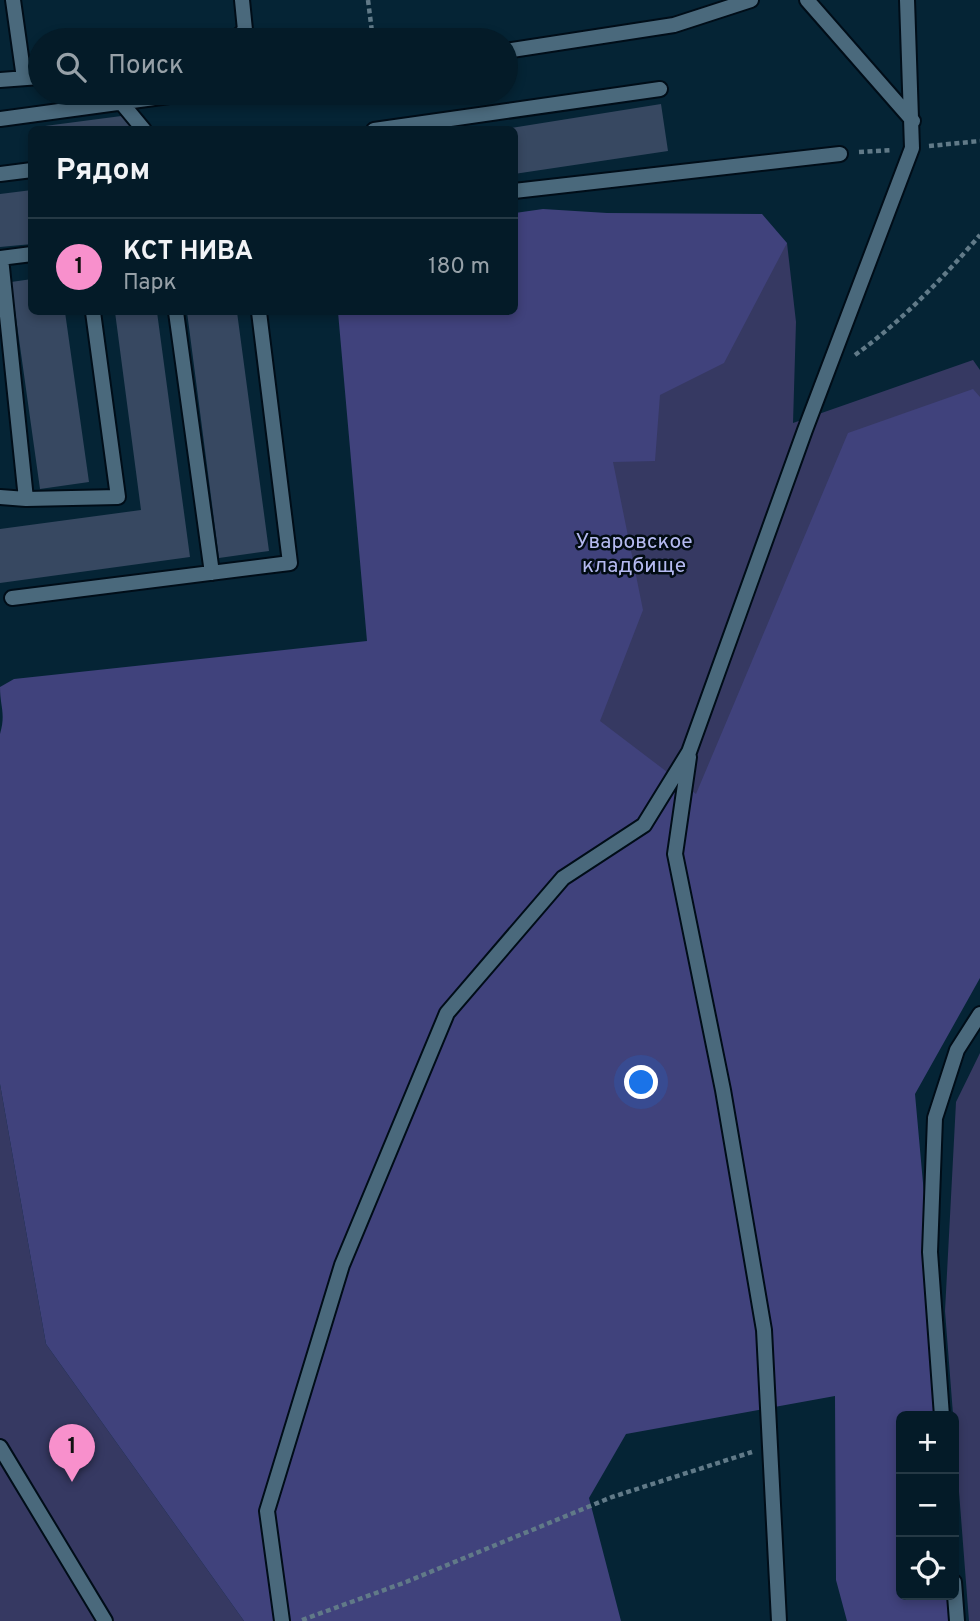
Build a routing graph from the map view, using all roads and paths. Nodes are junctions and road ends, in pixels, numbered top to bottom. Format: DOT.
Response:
graph roads {
  1 [pos="13,0"];
  2 [pos="242,0"];
  3 [pos="369,0"];
  4 [pos="751,0"];
  5 [pos="807,0"];
  6 [pos="907,0"];
  7 [pos="245,28"];
  8 [pos="372,28"];
  9 [pos="518,49"];
  10 [pos="24,78"];
  11 [pos="28,78"];
  12 [pos="0,80"];
  13 [pos="660,89"];
  14 [pos="93,105"];
  15 [pos="123,105"];
  16 [pos="0,119"];
  17 [pos="913,121"];
  18 [pos="141,126"];
  19 [pos="402,126"];
  20 [pos="840,154"];
  21 [pos="28,170"];
  22 [pos="0,174"];
  23 [pos="518,191"];
  24 [pos="980,235"];
  25 [pos="28,255"];
  26 [pos="1,258"];
  27 [pos="93,315"];
  28 [pos="176,315"];
  29 [pos="259,315"];
  30 [pos="825,376"];
  31 [pos="0,497"];
  32 [pos="26,499"];
  33 [pos="212,573"];
  34 [pos="12,598"];
  35 [pos="690,752"];
  36 [pos="980,1014"];
  37 [pos="942,1411"];
  38 [pos="0,1447"];
  39 [pos="769,1447"];
  40 [pos="955,1600"];
  41 [pos="105,1621"];
  42 [pos="282,1621"];
  43 [pos="297,1621"];
  44 [pos="779,1621"];
  45 [pos="957,1621"];
  1 -- 10 [label="lane"];
  2 -- 7 [label="lane"];
  3 -- 8 [label="path"];
  4 -- 9 [label="lane"];
  5 -- 17 [label="lane"];
  6 -- 17 [label="lane"];
  10 -- 11 [label="lane"];
  10 -- 12 [label="lane"];
  13 -- 19 [label="lane"];
  14 -- 16 [label="lane"];
  15 -- 18 [label="lane"];
  17 -- 30 [label="lane"];
  20 -- 23 [label="lane"];
  21 -- 22 [label="lane"];
  24 -- 30 [label="path"];
  25 -- 26 [label="lane"];
  26 -- 32 [label="lane"];
  27 -- 32 [label="lane"];
  28 -- 33 [label="lane"];
  29 -- 33 [label="lane"];
  30 -- 35 [label="lane"];
  31 -- 32 [label="lane"];
  33 -- 34 [label="lane"];
  35 -- 39 [label="lane"];
  35 -- 42 [label="lane"];
  36 -- 37 [label="lane"];
  38 -- 41 [label="lane"];
  39 -- 43 [label="path"];
  39 -- 44 [label="lane"];
  40 -- 45 [label="lane"];
}
